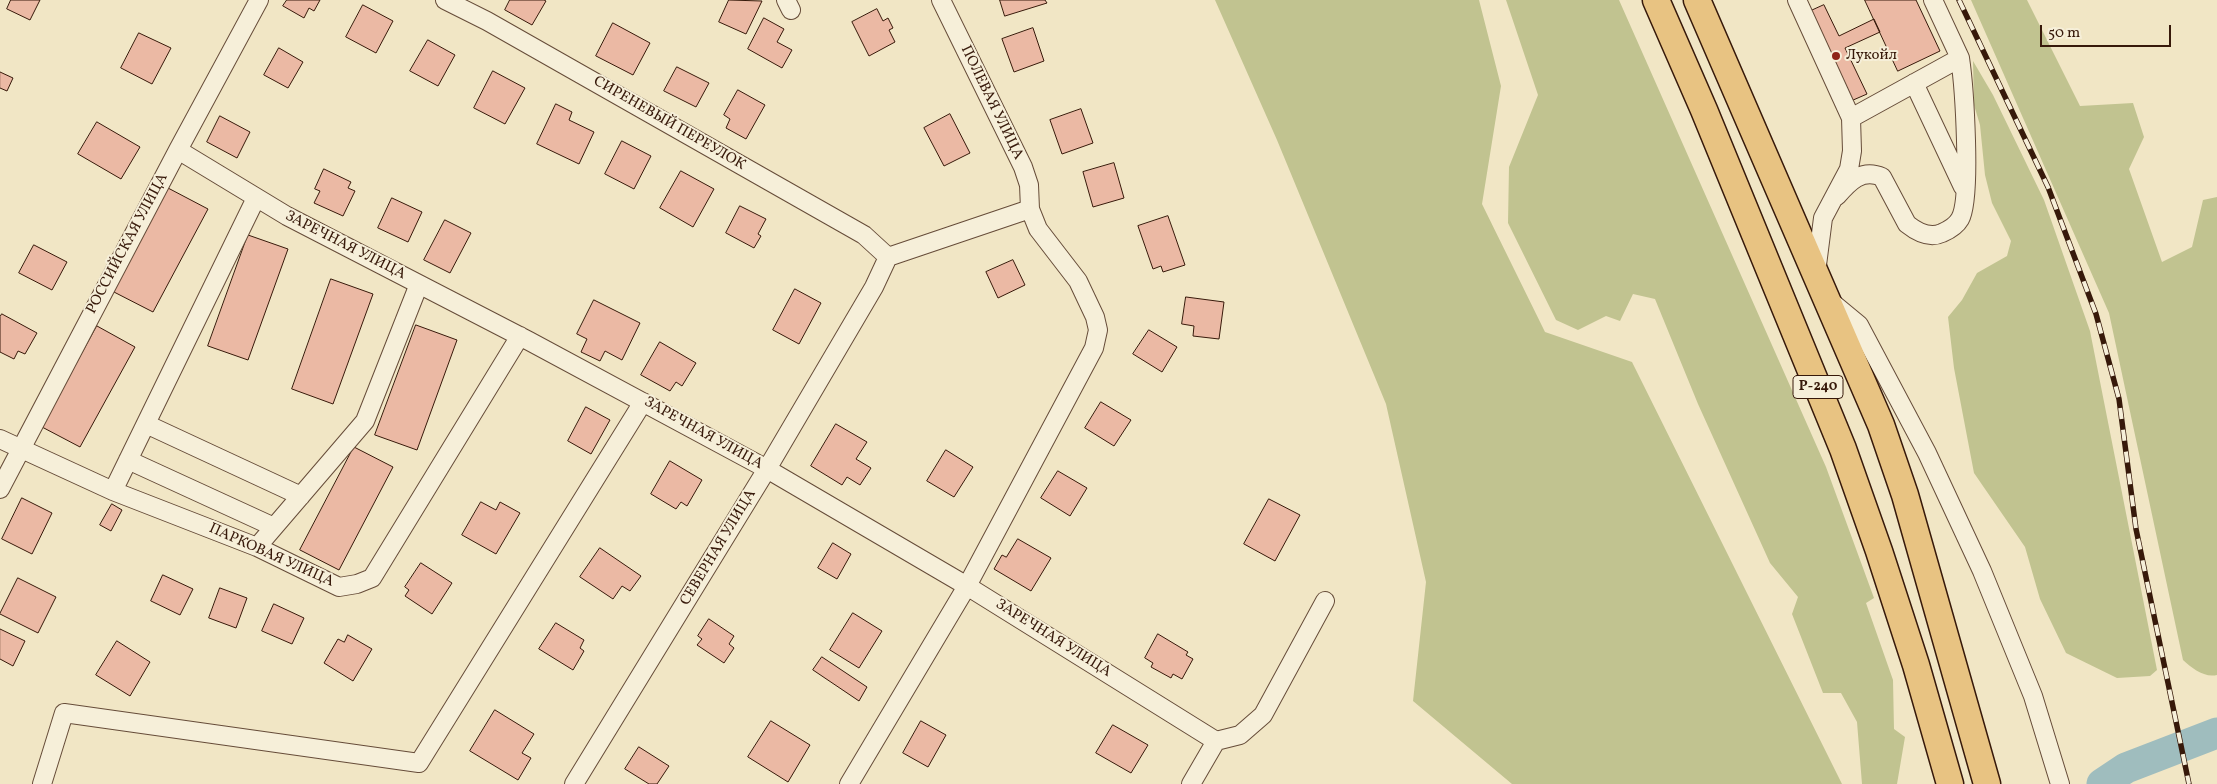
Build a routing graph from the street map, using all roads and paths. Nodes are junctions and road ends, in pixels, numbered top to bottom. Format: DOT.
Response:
graph roads {
  1 [pos="259,0"];
  2 [pos="445,0"];
  3 [pos="941,0"];
  4 [pos="1656,0"];
  5 [pos="1697,0"];
  6 [pos="1797,0"];
  7 [pos="1933,0"];
  8 [pos="1960,58"];
  9 [pos="1914,83"];
  10 [pos="1851,118"];
  11 [pos="178,150"];
  12 [pos="1965,192"];
  13 [pos="1837,196"];
  14 [pos="256,198"];
  15 [pos="1030,209"];
  16 [pos="888,257"];
  17 [pos="1816,273"];
  18 [pos="419,284"];
  19 [pos="1828,299"];
  20 [pos="520,336"];
  21 [pos="643,402"];
  22 [pos="146,424"];
  23 [pos="0,440"];
  24 [pos="20,448"];
  25 [pos="128,460"];
  26 [pos="767,469"];
  27 [pos="0,489"];
  28 [pos="113,491"];
  29 [pos="301,496"];
  30 [pos="274,527"];
  31 [pos="258,547"];
  32 [pos="967,586"];
  33 [pos="1325,601"];
  34 [pos="1216,741"];
  35 [pos="1986,782"];
  36 [pos="42,784"];
  37 [pos="574,784"];
  38 [pos="849,784"];
  39 [pos="1191,784"];
  40 [pos="1950,784"];
  41 [pos="2060,784"];
  1 -- 11 [label="street, РОССИЙСКАЯ УЛИЦА"];
  2 -- 16 [label="street, СИРЕНЕВЫЙ ПЕРЕУЛОК"];
  3 -- 15 [label="street, ПОЛЕВАЯ УЛИЦА"];
  4 -- 40 [label="highway, Р-240"];
  5 -- 17 [label="highway, Р-240"];
  6 -- 10 [label="street"];
  7 -- 8 [label="street"];
  8 -- 9 [label="street"];
  8 -- 12 [label="street"];
  9 -- 10 [label="street"];
  9 -- 12 [label="street"];
  10 -- 13 [label="street"];
  11 -- 14 [label="street, ЗАРЕЧНАЯ УЛИЦА"];
  11 -- 24 [label="street, РОССИЙСКАЯ УЛИЦА"];
  12 -- 13 [label="street"];
  13 -- 17 [label="street"];
  14 -- 18 [label="street, ЗАРЕЧНАЯ УЛИЦА"];
  14 -- 22 [label="street"];
  15 -- 16 [label="street"];
  15 -- 32 [label="street"];
  16 -- 26 [label="street, СЕВЕРНАЯ УЛИЦА"];
  17 -- 19 [label="highway, Р-240"];
  18 -- 20 [label="street, ЗАРЕЧНАЯ УЛИЦА"];
  18 -- 29 [label="street"];
  19 -- 35 [label="highway, Р-240"];
  19 -- 41 [label="street"];
  20 -- 21 [label="street, ЗАРЕЧНАЯ УЛИЦА"];
  20 -- 31 [label="street, ПАРКОВАЯ УЛИЦА"];
  21 -- 26 [label="street, ЗАРЕЧНАЯ УЛИЦА"];
  21 -- 36 [label="street"];
  22 -- 25 [label="street"];
  22 -- 29 [label="street"];
  23 -- 24 [label="street, ПАРКОВАЯ УЛИЦА"];
  24 -- 27 [label="street, РОССИЙСКАЯ УЛИЦА"];
  24 -- 28 [label="street, ПАРКОВАЯ УЛИЦА"];
  25 -- 28 [label="street"];
  25 -- 30 [label="street"];
  26 -- 32 [label="street, ЗАРЕЧНАЯ УЛИЦА"];
  26 -- 37 [label="street, СЕВЕРНАЯ УЛИЦА"];
  28 -- 31 [label="street, ПАРКОВАЯ УЛИЦА"];
  29 -- 30 [label="street"];
  30 -- 31 [label="street"];
  32 -- 34 [label="street, ЗАРЕЧНАЯ УЛИЦА"];
  32 -- 38 [label="street"];
  33 -- 34 [label="street"];
  34 -- 39 [label="street"];
}
